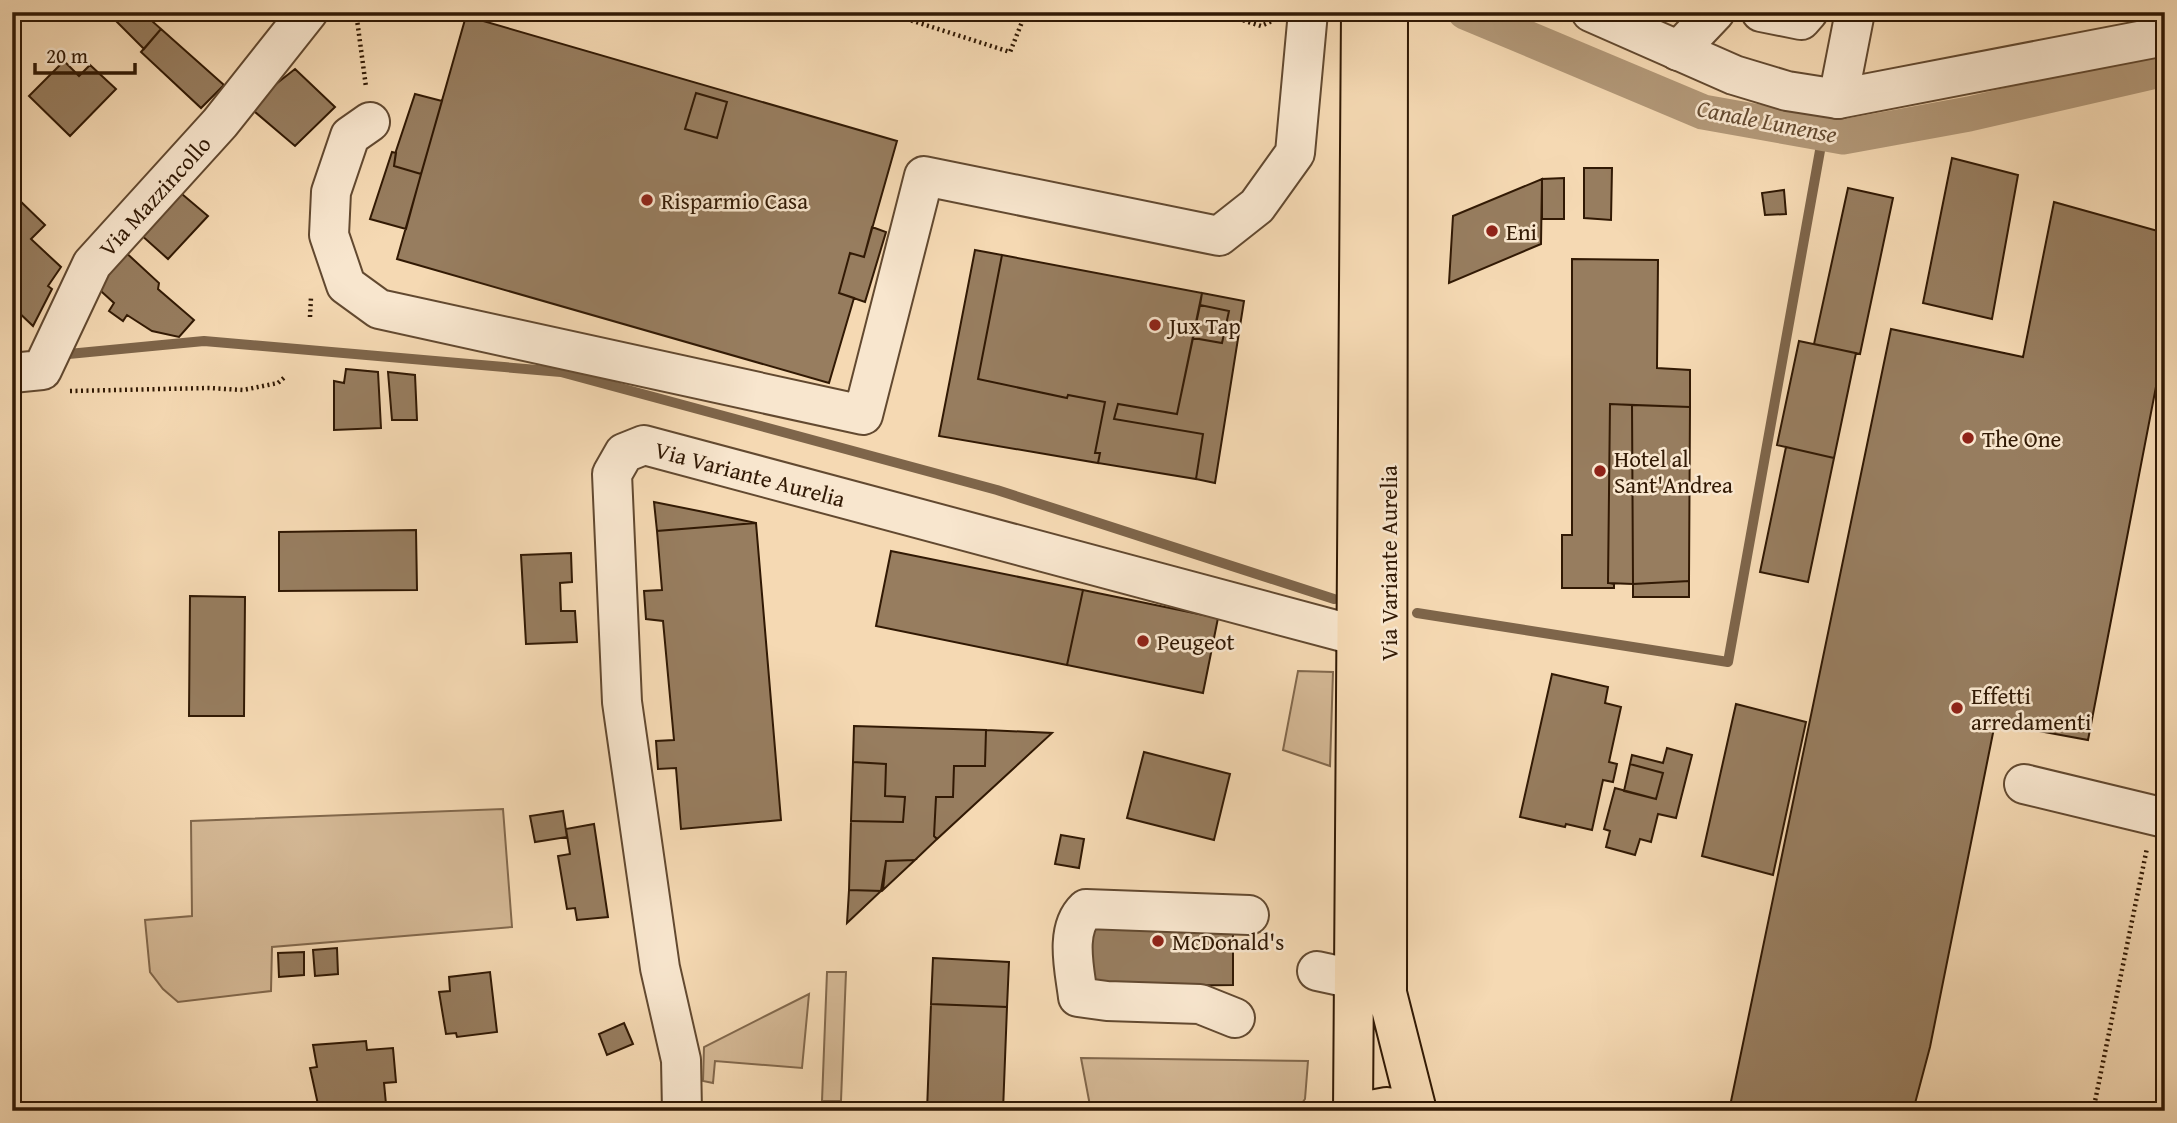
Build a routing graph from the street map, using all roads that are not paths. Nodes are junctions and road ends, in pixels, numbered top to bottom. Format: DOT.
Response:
graph roads {
  1 [pos="308,12"];
  2 [pos="1591,12"];
  3 [pos="1715,12"];
  4 [pos="1760,12"];
  5 [pos="1808,12"];
  6 [pos="1855,12"];
  7 [pos="1294,15"];
  8 [pos="1375,19"];
  9 [pos="2165,36"];
  10 [pos="1678,51"];
  11 [pos="1839,99"];
  12 [pos="370,122"];
  13 [pos="45,369"];
  14 [pos="1358,636"];
  15 [pos="2024,784"];
  16 [pos="2156,832"];
  17 [pos="1249,915"];
  18 [pos="1317,971"];
  19 [pos="1354,979"];
  20 [pos="1235,1018"];
  21 [pos="682,1111"];
  22 [pos="1353,1111"];
  23 [pos="1366,1111"];
  24 [pos="1405,1111"];
  25 [pos="1418,1111"];
  1 -- 13 [label="street, Via Mazzincollo"];
  2 -- 10 [label="street"];
  3 -- 10 [label="street"];
  4 -- 5 [label="street"];
  6 -- 11 [label="street"];
  7 -- 12 [label="street"];
  8 -- 14 [label="main road, Via Variante Aurelia"];
  8 -- 25 [label="main road, Via Variante Aurelia"];
  9 -- 11 [label="street"];
  10 -- 11 [label="street"];
  14 -- 19 [label="main road, Via Variante Aurelia"];
  14 -- 21 [label="street, Via Variante Aurelia"];
  15 -- 16 [label="street"];
  17 -- 20 [label="street"];
  18 -- 19 [label="street"];
  19 -- 22 [label="main road, Via Variante Aurelia"];
  23 -- 24 [label="main road"];
}
